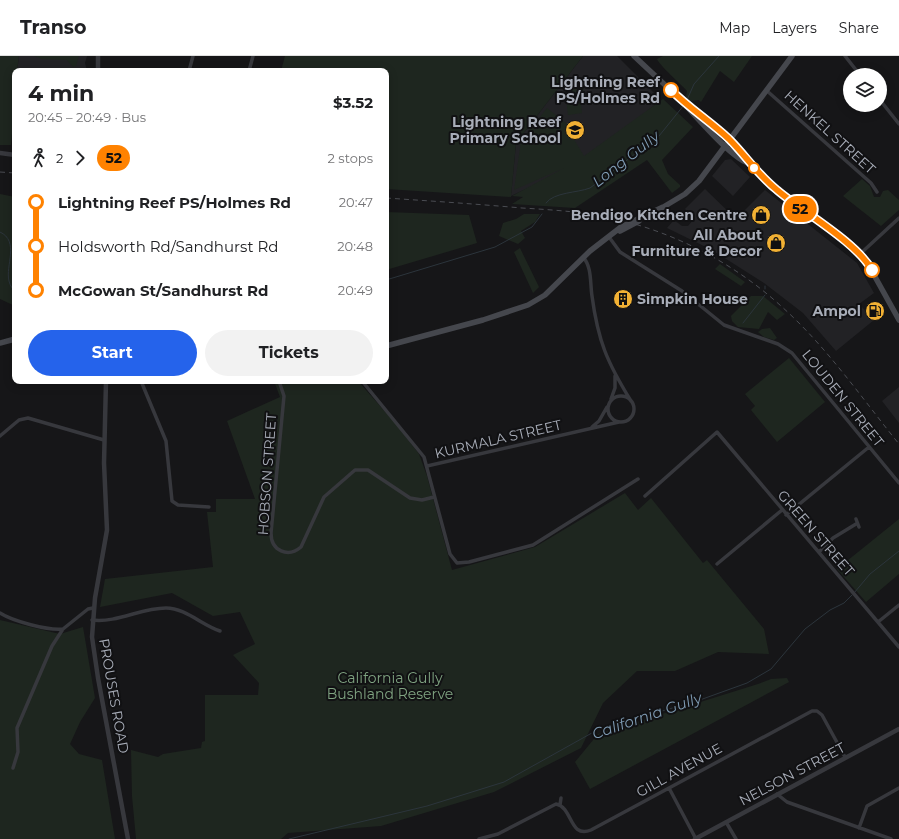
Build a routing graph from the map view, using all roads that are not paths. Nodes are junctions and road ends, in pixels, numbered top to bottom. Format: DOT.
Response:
graph roads {
  1 [pos="98,56"];
  2 [pos="193,56"];
  3 [pos="253,56"];
  4 [pos="634,56"];
  5 [pos="792,56"];
  6 [pos="845,56"];
  7 [pos="98,68"];
  8 [pos="190,68"];
  9 [pos="250,68"];
  10 [pos="854,68"];
  11 [pos="766,90"];
  12 [pos="684,103"];
  13 [pos="887,109"];
  14 [pos="899,124"];
  15 [pos="730,140"];
  16 [pos="725,146"];
  17 [pos="0,153"];
  18 [pos="12,154"];
  19 [pos="748,163"];
  20 [pos="877,192"];
  21 [pos="899,218"];
  22 [pos="609,237"];
  23 [pos="860,254"];
  24 [pos="583,257"];
  25 [pos="899,320"];
  26 [pos="12,340"];
  27 [pos="0,343"];
  28 [pos="389,345"];
  29 [pos="614,373"];
  30 [pos="108,384"];
  31 [pos="142,384"];
  32 [pos="280,384"];
  33 [pos="364,384"];
  34 [pos="631,401"];
  35 [pos="609,404"];
  36 [pos="619,422"];
  37 [pos="586,430"];
  38 [pos="0,436"];
  39 [pos="104,440"];
  40 [pos="869,447"];
  41 [pos="427,466"];
  42 [pos="638,478"];
  43 [pos="899,483"];
  44 [pos="646,496"];
  45 [pos="434,497"];
  46 [pos="210,506"];
  47 [pos="782,510"];
  48 [pos="786,515"];
  49 [pos="856,519"];
  50 [pos="819,552"];
  51 [pos="717,564"];
  52 [pos="899,605"];
  53 [pos="94,608"];
  54 [pos="0,613"];
  55 [pos="92,620"];
  56 [pos="878,622"];
  57 [pos="63,629"];
  58 [pos="220,631"];
  59 [pos="899,647"];
  60 [pos="899,729"];
  61 [pos="845,758"];
  62 [pos="13,768"];
  63 [pos="669,788"];
  64 [pos="899,788"];
  65 [pos="777,794"];
  66 [pos="561,798"];
  67 [pos="560,805"];
  68 [pos="726,822"];
  69 [pos="859,828"];
  70 [pos="128,839"];
  71 [pos="479,839"];
  72 [pos="696,839"];
  73 [pos="736,839"];
  74 [pos="891,839"];
  1 -- 7 [label="street"];
  2 -- 8 [label="street"];
  3 -- 9 [label="street"];
  4 -- 12 [label="main road"];
  5 -- 11 [label="main road"];
  6 -- 10 [label="street"];
  11 -- 15 [label="main road"];
  11 -- 20 [label="street, HENKEL STREET"];
  12 -- 15 [label="main road"];
  12 -- 16 [label="main road"];
  13 -- 14 [label="street"];
  15 -- 16 [label="main road"];
  15 -- 19 [label="main road"];
  16 -- 19 [label="main road"];
  16 -- 22 [label="main road"];
  17 -- 18 [label="street"];
  19 -- 23 [label="main road"];
  21 -- 23 [label="street"];
  22 -- 24 [label="main road"];
  22 -- 40 [label="street, LOUDEN STREET"];
  23 -- 25 [label="main road"];
  24 -- 28 [label="main road"];
  24 -- 29 [label="street"];
  26 -- 27 [label="main road"];
  29 -- 34 [label="street"];
  29 -- 35 [label="street, KURMALA STREET"];
  30 -- 39 [label="street, PROUSES ROAD"];
  31 -- 46 [label="street"];
  32 -- 45 [label="street, HOBSON STREET"];
  33 -- 41 [label="street, KURMALA STREET"];
  34 -- 35 [label="street"];
  34 -- 36 [label="street"];
  35 -- 36 [label="street"];
  35 -- 37 [label="street, KURMALA STREET"];
  36 -- 37 [label="street, KURMALA STREET"];
  37 -- 41 [label="street, KURMALA STREET"];
  38 -- 39 [label="street"];
  39 -- 53 [label="street, PROUSES ROAD"];
  40 -- 43 [label="street, LOUDEN STREET"];
  40 -- 48 [label="street"];
  41 -- 45 [label="street"];
  42 -- 45 [label="street"];
  44 -- 47 [label="street, GREEN STREET"];
  47 -- 48 [label="street, GREEN STREET"];
  47 -- 51 [label="street"];
  48 -- 50 [label="street, GREEN STREET"];
  49 -- 50 [label="street"];
  50 -- 56 [label="street, GREEN STREET"];
  52 -- 56 [label="street"];
  53 -- 55 [label="street, PROUSES ROAD"];
  53 -- 57 [label="street"];
  54 -- 57 [label="street"];
  55 -- 58 [label="street"];
  55 -- 70 [label="street, PROUSES ROAD"];
  56 -- 59 [label="street, GREEN STREET"];
  57 -- 62 [label="street"];
  60 -- 61 [label="street, NELSON STREET"];
  61 -- 63 [label="street, GILL AVENUE"];
  61 -- 65 [label="street, NELSON STREET"];
  63 -- 67 [label="street, GILL AVENUE"];
  63 -- 72 [label="street"];
  64 -- 69 [label="street"];
  65 -- 68 [label="street, NELSON STREET"];
  65 -- 69 [label="street"];
  66 -- 67 [label="street"];
  67 -- 71 [label="street"];
  68 -- 72 [label="street, NELSON STREET"];
  68 -- 73 [label="street"];
  69 -- 74 [label="street"];
}
